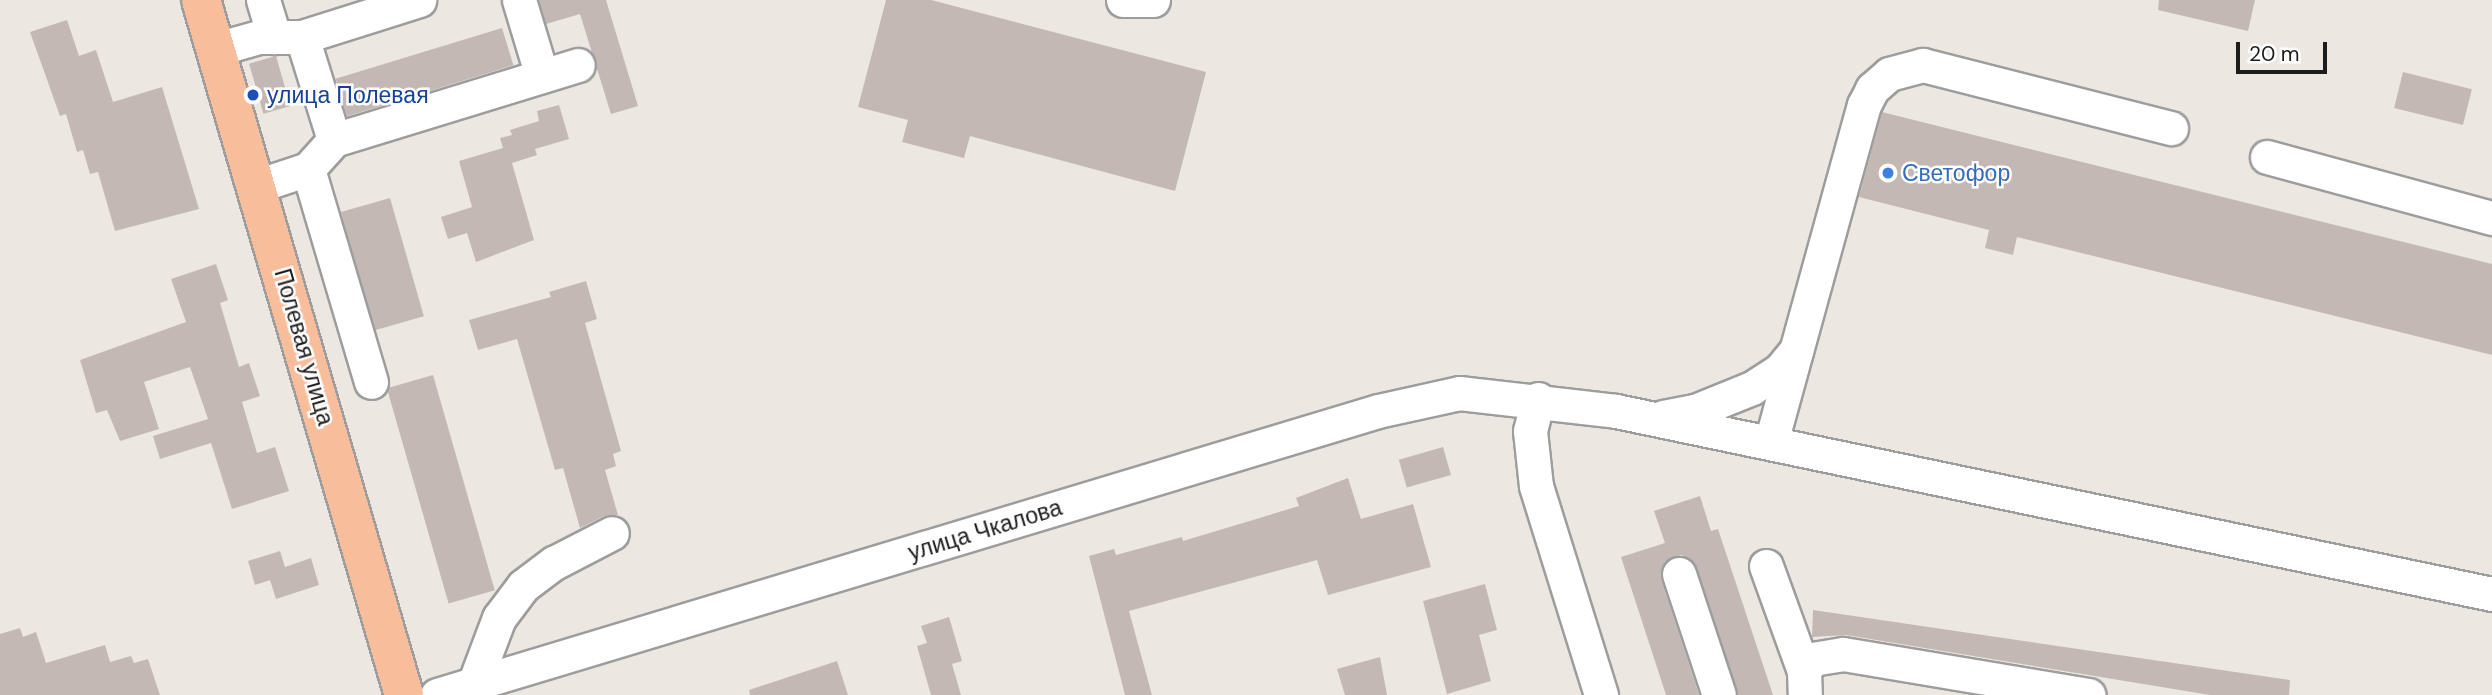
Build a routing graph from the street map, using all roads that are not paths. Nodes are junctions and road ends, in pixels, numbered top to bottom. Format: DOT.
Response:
graph roads {
  1 [pos="201,0"];
  2 [pos="263,0"];
  3 [pos="419,0"];
  4 [pos="519,0"];
  5 [pos="1123,0"];
  6 [pos="1153,0"];
  7 [pos="288,37"];
  8 [pos="216,49"];
  9 [pos="578,65"];
  10 [pos="542,76"];
  11 [pos="2171,128"];
  12 [pos="334,140"];
  13 [pos="2267,157"];
  14 [pos="308,169"];
  15 [pos="257,186"];
  16 [pos="2492,218"];
  17 [pos="1798,346"];
  18 [pos="371,382"];
  19 [pos="1538,399"];
  20 [pos="1651,418"];
  21 [pos="1771,442"];
  22 [pos="612,533"];
  23 [pos="1766,566"];
  24 [pos="1679,574"];
  25 [pos="2492,594"];
  26 [pos="1921,681"];
  27 [pos="1804,683"];
  28 [pos="474,684"];
  29 [pos="2052,692"];
  30 [pos="404,695"];
  31 [pos="437,695"];
  32 [pos="1601,695"];
  33 [pos="1719,695"];
  34 [pos="2089,695"];
  1 -- 8 [label="main road, Полевая улица"];
  2 -- 7 [label="street"];
  3 -- 7 [label="street"];
  4 -- 10 [label="street"];
  5 -- 6 [label="street"];
  7 -- 8 [label="street"];
  7 -- 12 [label="street"];
  8 -- 15 [label="main road, Полевая улица"];
  9 -- 10 [label="street"];
  10 -- 12 [label="street"];
  11 -- 17 [label="street"];
  12 -- 14 [label="street"];
  13 -- 16 [label="street"];
  14 -- 15 [label="street"];
  14 -- 18 [label="street"];
  15 -- 30 [label="main road, Полевая улица"];
  17 -- 20 [label="street"];
  17 -- 21 [label="street"];
  19 -- 20 [label="street, улица Чкалова"];
  19 -- 28 [label="street, улица Чкалова"];
  19 -- 32 [label="street"];
  20 -- 21 [label="street, улица Чкалова"];
  21 -- 25 [label="street, улица Чкалова"];
  22 -- 28 [label="street"];
  23 -- 27 [label="street"];
  24 -- 33 [label="street"];
  26 -- 27 [label="street"];
  26 -- 29 [label="street"];
  28 -- 31 [label="street, улица Чкалова"];
  29 -- 34 [label="street"];
}
